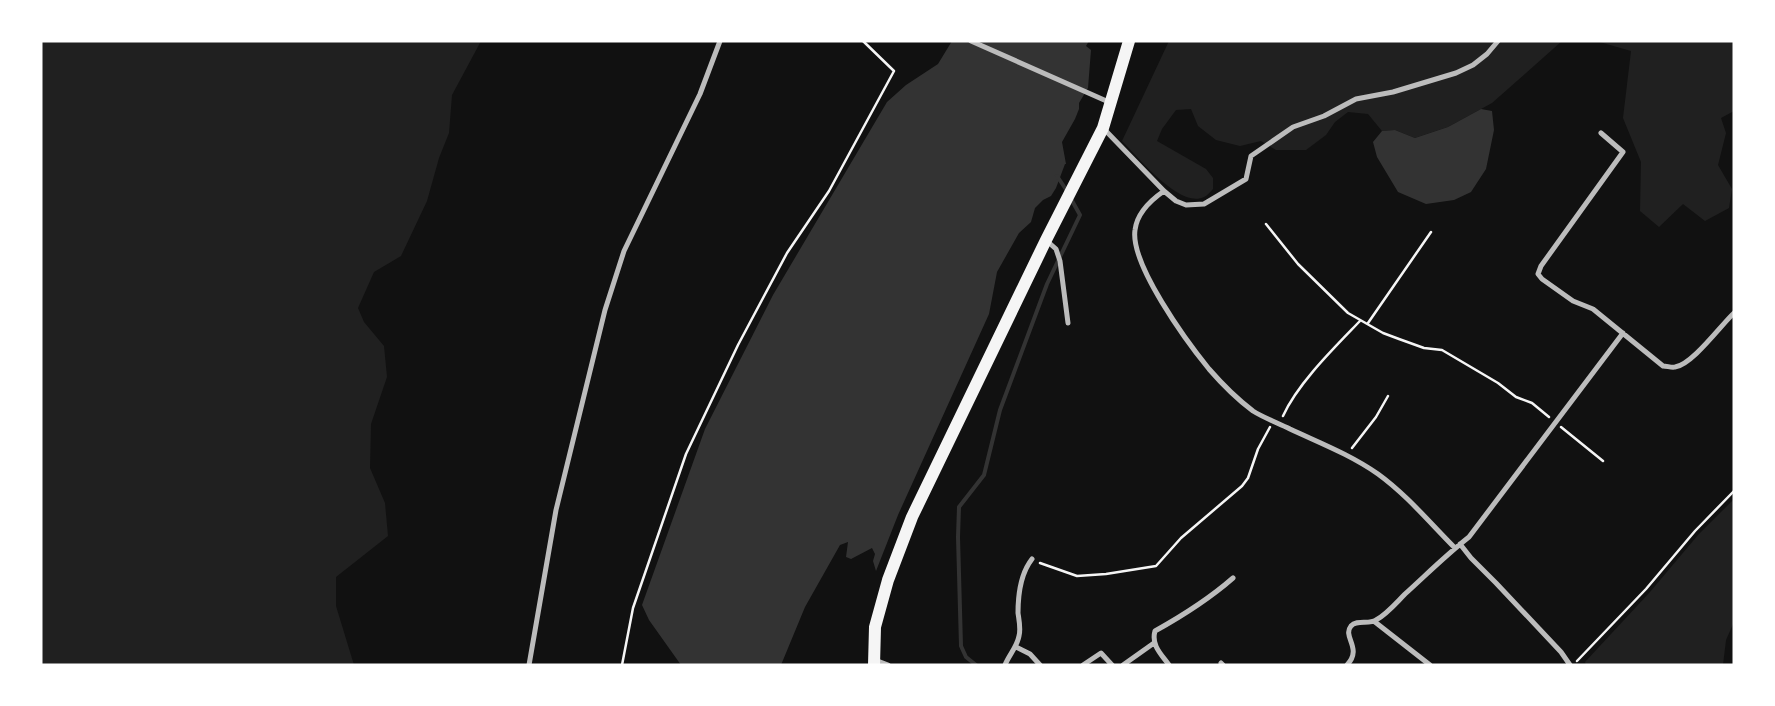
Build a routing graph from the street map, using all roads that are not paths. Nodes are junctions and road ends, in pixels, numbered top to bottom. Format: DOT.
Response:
graph roads {
  1 [pos="720,41"];
  2 [pos="971,41"];
  3 [pos="1129,41"];
  4 [pos="1498,41"];
  5 [pos="1106,101"];
  6 [pos="1103,128"];
  7 [pos="1601,133"];
  8 [pos="1164,191"];
  9 [pos="1046,240"];
  10 [pos="1734,313"];
  11 [pos="1068,323"];
  12 [pos="1623,334"];
  13 [pos="1460,544"];
  14 [pos="1455,548"];
  15 [pos="1032,560"];
  16 [pos="1232,578"];
  17 [pos="1375,622"];
  18 [pos="1154,643"];
  19 [pos="1016,647"];
  20 [pos="874,662"];
  21 [pos="1570,664"];
  22 [pos="529,665"];
  23 [pos="888,665"];
  24 [pos="1005,665"];
  25 [pos="1040,665"];
  26 [pos="1083,665"];
  27 [pos="1112,665"];
  28 [pos="1122,665"];
  29 [pos="1169,665"];
  30 [pos="1347,665"];
  31 [pos="1430,665"];
  1 -- 22 [label="street"];
  2 -- 5 [label="street"];
  3 -- 5 [label="highway"];
  4 -- 8 [label="street"];
  5 -- 6 [label="highway"];
  6 -- 8 [label="street"];
  6 -- 9 [label="highway"];
  7 -- 12 [label="street"];
  8 -- 14 [label="street"];
  9 -- 11 [label="street"];
  9 -- 20 [label="highway"];
  10 -- 12 [label="street"];
  12 -- 13 [label="street"];
  13 -- 14 [label="street"];
  13 -- 21 [label="street"];
  14 -- 17 [label="street"];
  15 -- 19 [label="street"];
  16 -- 18 [label="street"];
  17 -- 30 [label="street"];
  17 -- 31 [label="street"];
  18 -- 28 [label="street"];
  18 -- 29 [label="street"];
  19 -- 24 [label="street"];
  19 -- 25 [label="street"];
  20 -- 23 [label="street"];
  26 -- 27 [label="street"];
}
